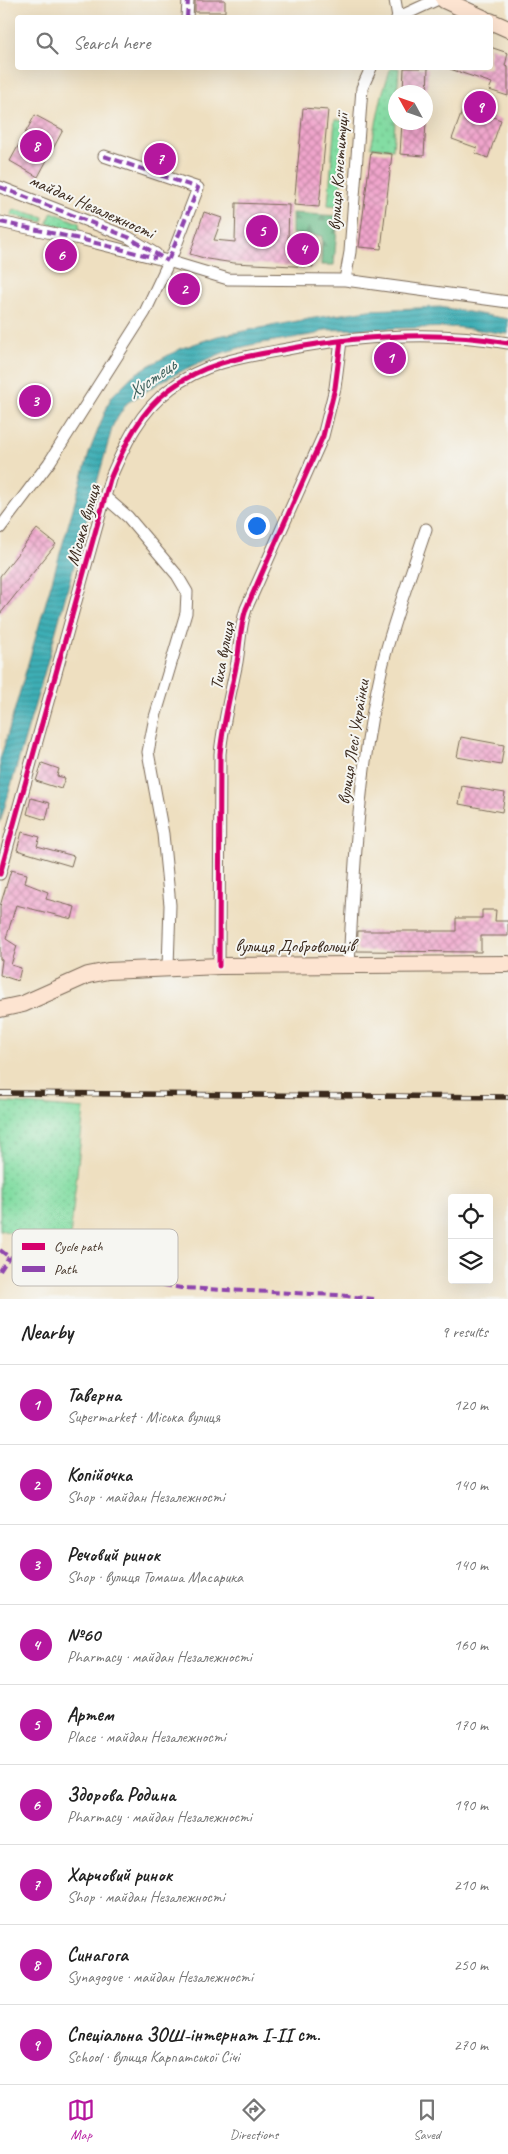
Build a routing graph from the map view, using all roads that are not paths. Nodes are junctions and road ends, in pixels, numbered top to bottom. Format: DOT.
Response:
graph roads {
  1 [pos="188,0"];
  2 [pos="395,0"];
  3 [pos="436,0"];
  4 [pos="444,0"];
  5 [pos="187,15"];
  6 [pos="397,15"];
  7 [pos="402,15"];
  8 [pos="476,15"];
  9 [pos="493,22"];
  10 [pos="508,29"];
  11 [pos="370,70"];
  12 [pos="104,156"];
  13 [pos="0,186"];
  14 [pos="0,222"];
  15 [pos="168,261"];
  16 [pos="345,280"];
  17 [pos="508,302"];
  18 [pos="341,340"];
  19 [pos="508,344"];
  20 [pos="105,497"];
  21 [pos="0,528"];
  22 [pos="426,529"];
  23 [pos="0,874"];
  24 [pos="508,964"];
  25 [pos="219,966"];
  26 [pos="349,966"];
  27 [pos="168,967"];
  28 [pos="0,1009"];
  1 -- 5 [label="street"];
  2 -- 6 [label="street"];
  3 -- 7 [label="street"];
  4 -- 8 [label="main road"];
  9 -- 10 [label="main road"];
  11 -- 16 [label="street, вулиця Конституції"];
  12 -- 15 [label="street"];
  13 -- 15 [label="street, майдан Незалежності"];
  14 -- 15 [label="street, майдан Незалежності"];
  15 -- 16 [label="street, майдан Незалежності"];
  15 -- 21 [label="street"];
  16 -- 17 [label="street, майдан Незалежності"];
  18 -- 19 [label="street, Міська вулиця"];
  18 -- 20 [label="street, Міська вулиця"];
  18 -- 25 [label="street, Тиха вулиця"];
  20 -- 23 [label="street, Міська вулиця"];
  20 -- 27 [label="street"];
  22 -- 26 [label="street, вулиця Лесі Українки"];
  24 -- 26 [label="main road, вулиця Добровольців"];
  25 -- 26 [label="main road, вулиця Добровольців"];
  25 -- 27 [label="main road, вулиця Добровольців"];
  27 -- 28 [label="main road, вулиця Добровольців"];
}
